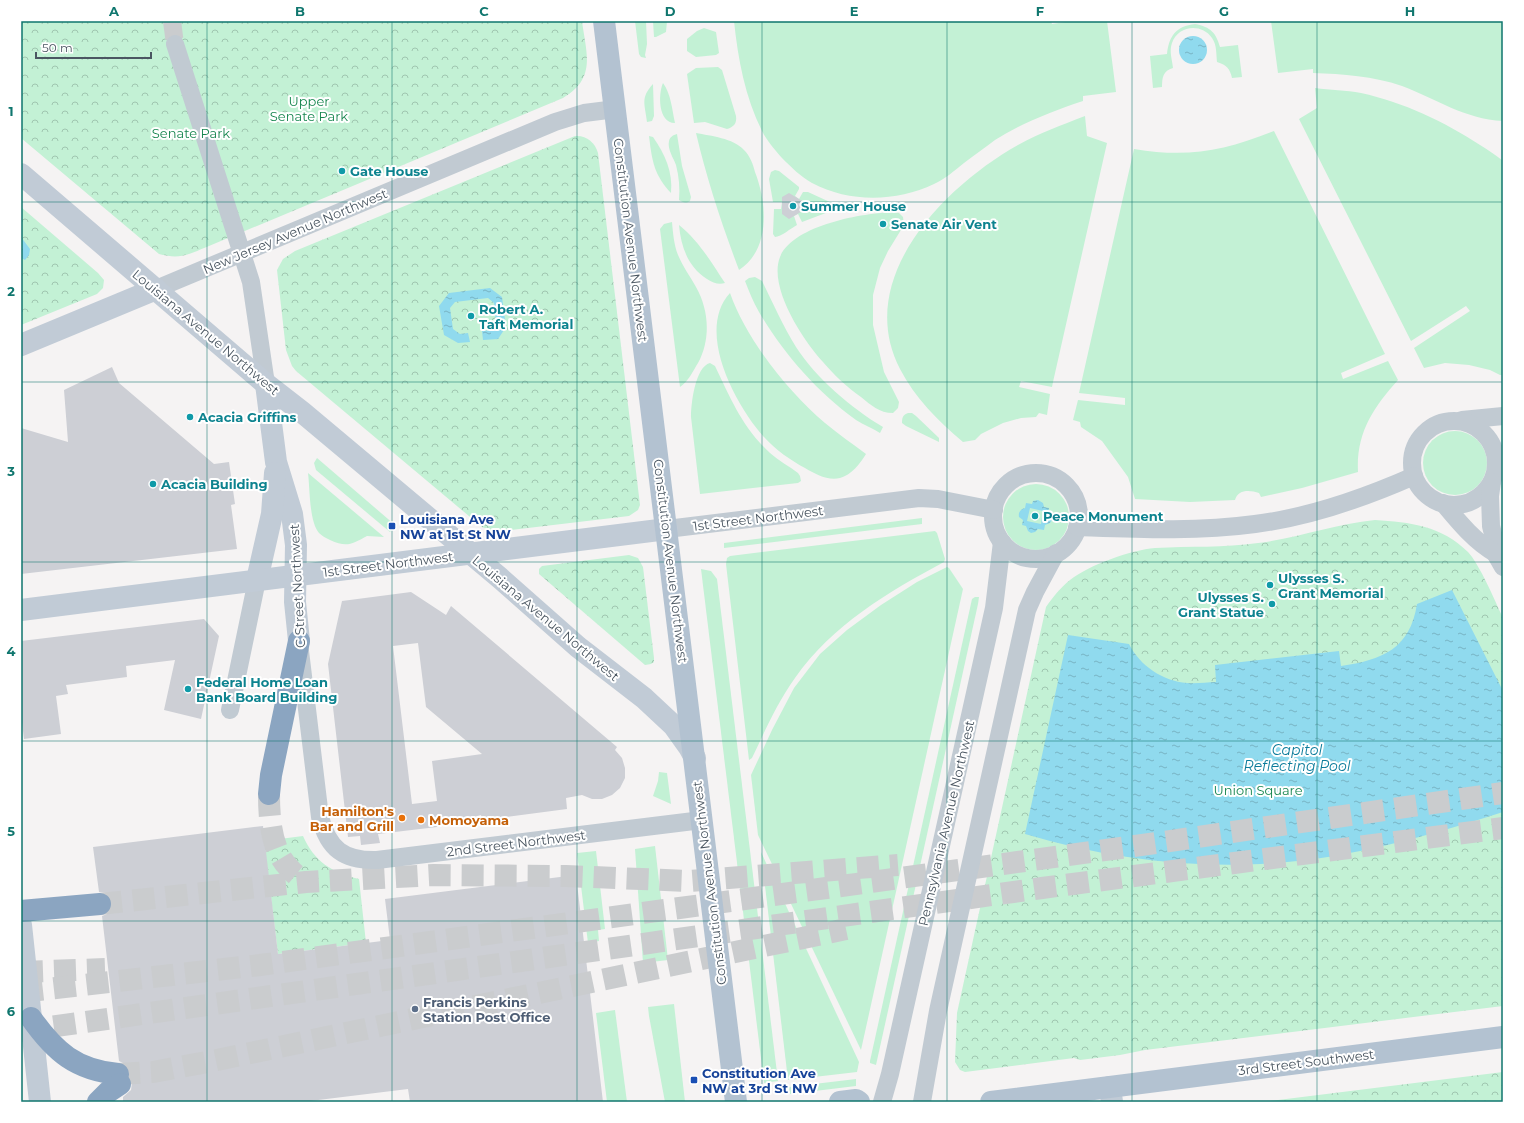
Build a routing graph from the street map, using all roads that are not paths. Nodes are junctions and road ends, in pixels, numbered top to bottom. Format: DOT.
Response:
graph roads {
  1 [pos="604,21"];
  2 [pos="175,44"];
  3 [pos="616,109"];
  4 [pos="21,174"];
  5 [pos="242,254"];
  6 [pos="156,289"];
  7 [pos="21,345"];
  8 [pos="266,384"];
  9 [pos="1503,416"];
  10 [pos="1457,420"];
  11 [pos="276,462"];
  12 [pos="1414,476"];
  13 [pos="1492,482"];
  14 [pos="1443,503"];
  15 [pos="994,510"];
  16 [pos="1077,527"];
  17 [pos="667,529"];
  18 [pos="1002,542"];
  19 [pos="1056,553"];
  20 [pos="470,554"];
  21 [pos="1499,560"];
  22 [pos="296,575"];
  23 [pos="257,580"];
  24 [pos="21,610"];
  25 [pos="299,641"];
  26 [pos="230,710"];
  27 [pos="695,759"];
  28 [pos="269,794"];
  29 [pos="702,820"];
  30 [pos="334,847"];
  31 [pos="100,904"];
  32 [pos="21,912"];
  33 [pos="22,931"];
  34 [pos="31,1018"];
  35 [pos="1503,1037"];
  36 [pos="1111,1094"];
  37 [pos="40,1102"];
  38 [pos="98,1102"];
  39 [pos="736,1102"];
  40 [pos="840,1102"];
  41 [pos="859,1102"];
  42 [pos="882,1102"];
  43 [pos="922,1102"];
  44 [pos="991,1102"];
  1 -- 3 [label="main road, Constitution Avenue Northwest"];
  2 -- 5 [label="street, C Street Northwest"];
  3 -- 5 [label="street, New Jersey Avenue Northwest"];
  3 -- 17 [label="main road, Constitution Avenue Northwest"];
  4 -- 6 [label="street, Louisiana Avenue Northwest"];
  5 -- 6 [label="street, New Jersey Avenue Northwest"];
  5 -- 8 [label="street, C Street Northwest"];
  6 -- 7 [label="street, New Jersey Avenue Northwest"];
  6 -- 8 [label="street, Louisiana Avenue Northwest"];
  8 -- 11 [label="street, C Street Northwest"];
  8 -- 20 [label="street, Louisiana Avenue Northwest"];
  9 -- 10 [label="street"];
  10 -- 12 [label="street"];
  10 -- 13 [label="street"];
  11 -- 22 [label="street, C Street Northwest"];
  11 -- 23 [label="street"];
  12 -- 14 [label="street"];
  12 -- 16 [label="street"];
  13 -- 14 [label="street"];
  13 -- 21 [label="street"];
  14 -- 21 [label="street"];
  15 -- 16 [label="street"];
  15 -- 17 [label="street, 1st Street Northwest"];
  15 -- 18 [label="street"];
  16 -- 19 [label="street"];
  17 -- 20 [label="street, 1st Street Northwest"];
  17 -- 27 [label="main road, Constitution Avenue Northwest"];
  18 -- 19 [label="street"];
  18 -- 42 [label="street, Pennsylvania Avenue Northwest"];
  19 -- 43 [label="street"];
  20 -- 22 [label="street, 1st Street Northwest"];
  20 -- 27 [label="street, Louisiana Avenue Northwest"];
  22 -- 23 [label="street, 1st Street Northwest"];
  22 -- 25 [label="street, C Street Northwest"];
  23 -- 24 [label="street, 1st Street Northwest"];
  23 -- 26 [label="street"];
  25 -- 28 [label="highway"];
  25 -- 30 [label="street, C Street Northwest"];
  27 -- 29 [label="main road, Constitution Avenue Northwest"];
  29 -- 30 [label="street, 2nd Street Northwest"];
  29 -- 39 [label="main road, Constitution Avenue Northwest"];
  31 -- 32 [label="highway"];
  33 -- 34 [label="street"];
  34 -- 37 [label="street"];
  34 -- 38 [label="highway"];
  35 -- 36 [label="main road, 3rd Street Southwest"];
  36 -- 44 [label="main road, 3rd Street Southwest"];
  40 -- 41 [label="main road"];
}
